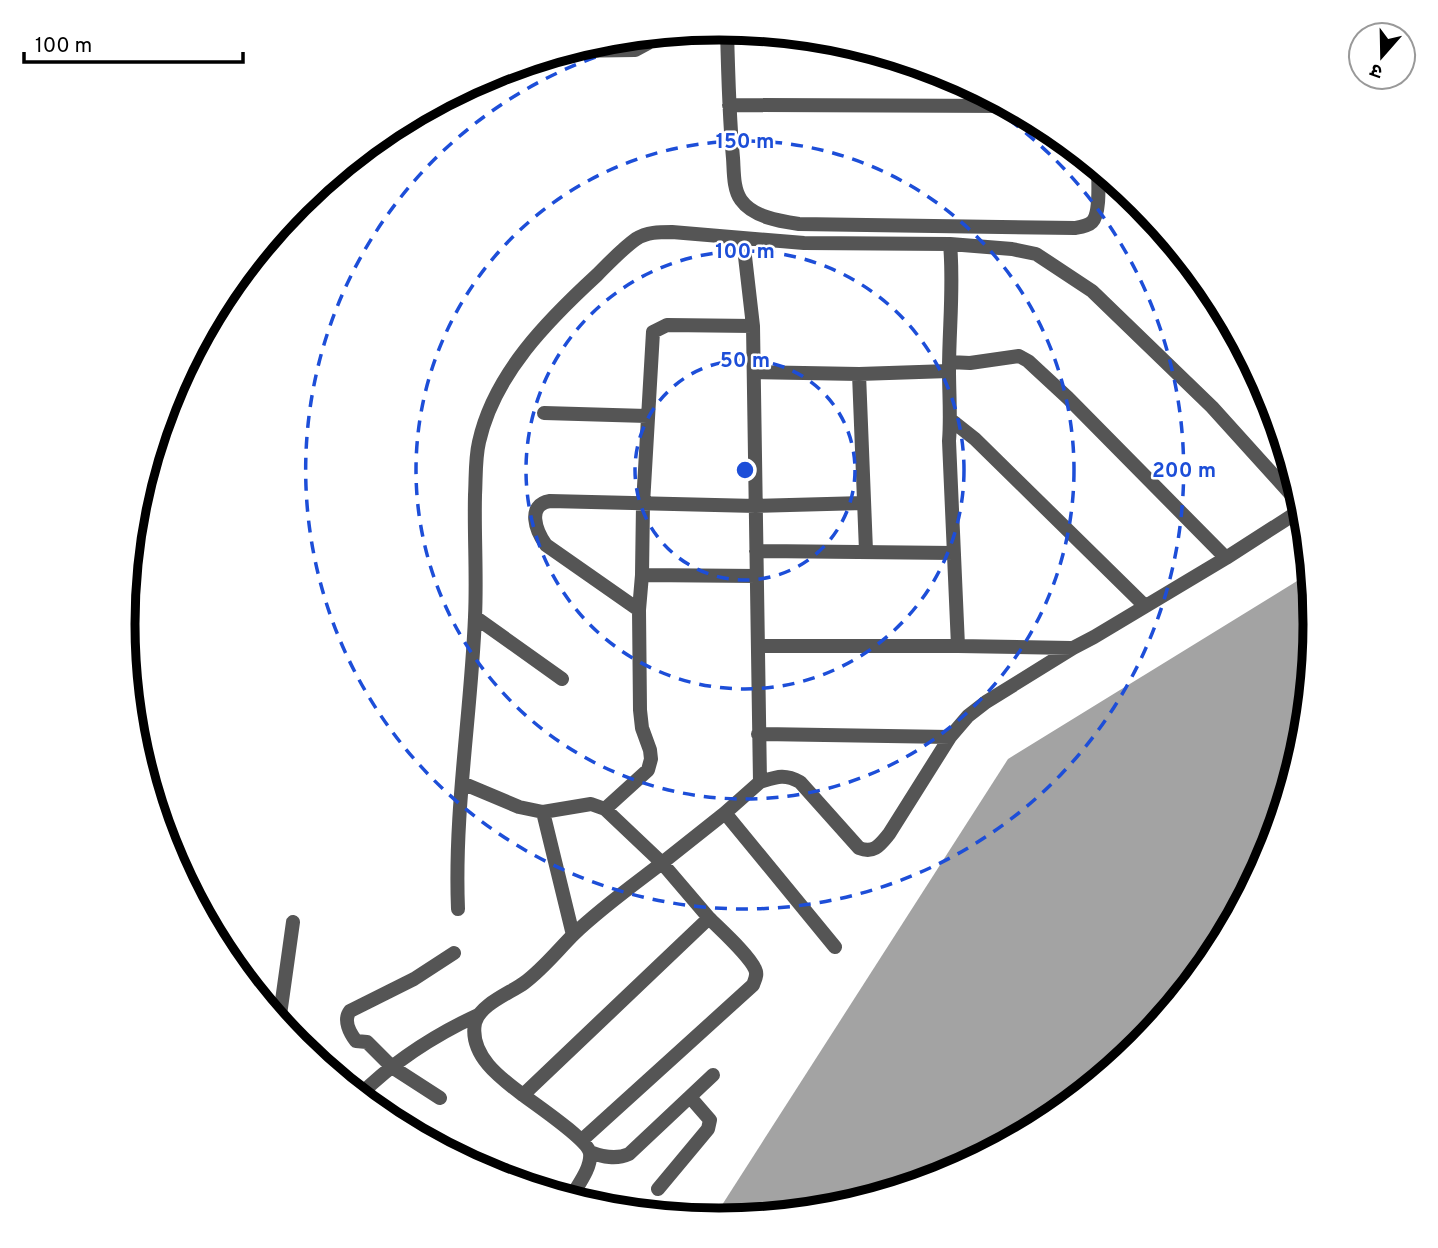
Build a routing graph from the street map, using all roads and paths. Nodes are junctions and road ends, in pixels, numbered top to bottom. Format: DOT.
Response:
graph roads {
  1 [pos="727,40"];
  2 [pos="645,45"];
  3 [pos="609,50"];
  4 [pos="729,105"];
  5 [pos="988,106"];
  6 [pos="1098,180"];
  7 [pos="743,239"];
  8 [pos="950,244"];
  9 [pos="753,326"];
  10 [pos="949,367"];
  11 [pos="754,372"];
  12 [pos="859,374"];
  13 [pos="544,413"];
  14 [pos="647,416"];
  15 [pos="951,419"];
  16 [pos="1287,490"];
  17 [pos="864,503"];
  18 [pos="643,504"];
  19 [pos="756,506"];
  20 [pos="1293,515"];
  21 [pos="756,551"];
  22 [pos="866,551"];
  23 [pos="954,553"];
  24 [pos="1226,558"];
  25 [pos="642,575"];
  26 [pos="757,576"];
  27 [pos="1145,606"];
  28 [pos="639,610"];
  29 [pos="475,617"];
  30 [pos="758,646"];
  31 [pos="958,646"];
  32 [pos="1073,648"];
  33 [pos="562,679"];
  34 [pos="758,734"];
  35 [pos="950,737"];
  36 [pos="760,782"];
  37 [pos="463,783"];
  38 [pos="606,809"];
  39 [pos="543,812"];
  40 [pos="725,813"];
  41 [pos="662,863"];
  42 [pos="458,909"];
  43 [pos="709,918"];
  44 [pos="293,922"];
  45 [pos="573,936"];
  46 [pos="835,947"];
  47 [pos="454,953"];
  48 [pos="281,1010"];
  49 [pos="478,1015"];
  50 [pos="392,1067"];
  51 [pos="713,1075"];
  52 [pos="367,1089"];
  53 [pos="523,1095"];
  54 [pos="690,1097"];
  55 [pos="440,1098"];
  56 [pos="586,1146"];
  57 [pos="658,1189"];
  58 [pos="575,1190"];
  1 -- 4 [label="street"];
  2 -- 3 [label="street"];
  4 -- 5 [label="street"];
  4 -- 6 [label="street"];
  7 -- 8 [label="street"];
  7 -- 9 [label="street"];
  7 -- 29 [label="street"];
  8 -- 10 [label="street"];
  8 -- 16 [label="street"];
  9 -- 11 [label="street"];
  9 -- 14 [label="street"];
  10 -- 12 [label="street"];
  10 -- 15 [label="street"];
  10 -- 24 [label="street"];
  11 -- 12 [label="street"];
  11 -- 19 [label="street"];
  12 -- 17 [label="street"];
  13 -- 14 [label="street"];
  14 -- 18 [label="street"];
  15 -- 23 [label="street"];
  15 -- 27 [label="street"];
  17 -- 19 [label="street"];
  17 -- 22 [label="street"];
  18 -- 19 [label="street"];
  18 -- 25 [label="street"];
  18 -- 28 [label="street"];
  19 -- 21 [label="street"];
  20 -- 24 [label="street"];
  21 -- 22 [label="street"];
  21 -- 26 [label="street"];
  22 -- 23 [label="street"];
  23 -- 31 [label="street"];
  24 -- 27 [label="street"];
  25 -- 26 [label="street"];
  25 -- 28 [label="street"];
  26 -- 30 [label="street"];
  27 -- 32 [label="street"];
  28 -- 38 [label="street"];
  29 -- 33 [label="street"];
  29 -- 37 [label="street"];
  30 -- 31 [label="street"];
  30 -- 34 [label="street"];
  31 -- 32 [label="street"];
  32 -- 35 [label="street"];
  34 -- 35 [label="street"];
  34 -- 36 [label="street"];
  35 -- 36 [label="street"];
  36 -- 40 [label="street"];
  37 -- 39 [label="street"];
  37 -- 42 [label="street"];
  38 -- 39 [label="street"];
  38 -- 41 [label="street"];
  39 -- 45 [label="street"];
  40 -- 41 [label="street"];
  40 -- 46 [label="street"];
  41 -- 43 [label="street"];
  41 -- 45 [label="street"];
  43 -- 53 [label="street"];
  43 -- 56 [label="street"];
  44 -- 48 [label="street"];
  45 -- 49 [label="street"];
  47 -- 50 [label="street"];
  49 -- 50 [label="street"];
  49 -- 53 [label="street"];
  50 -- 52 [label="street"];
  50 -- 55 [label="street"];
  51 -- 54 [label="street"];
  53 -- 56 [label="street"];
  54 -- 56 [label="street"];
  54 -- 57 [label="street"];
  56 -- 58 [label="street"];
}
